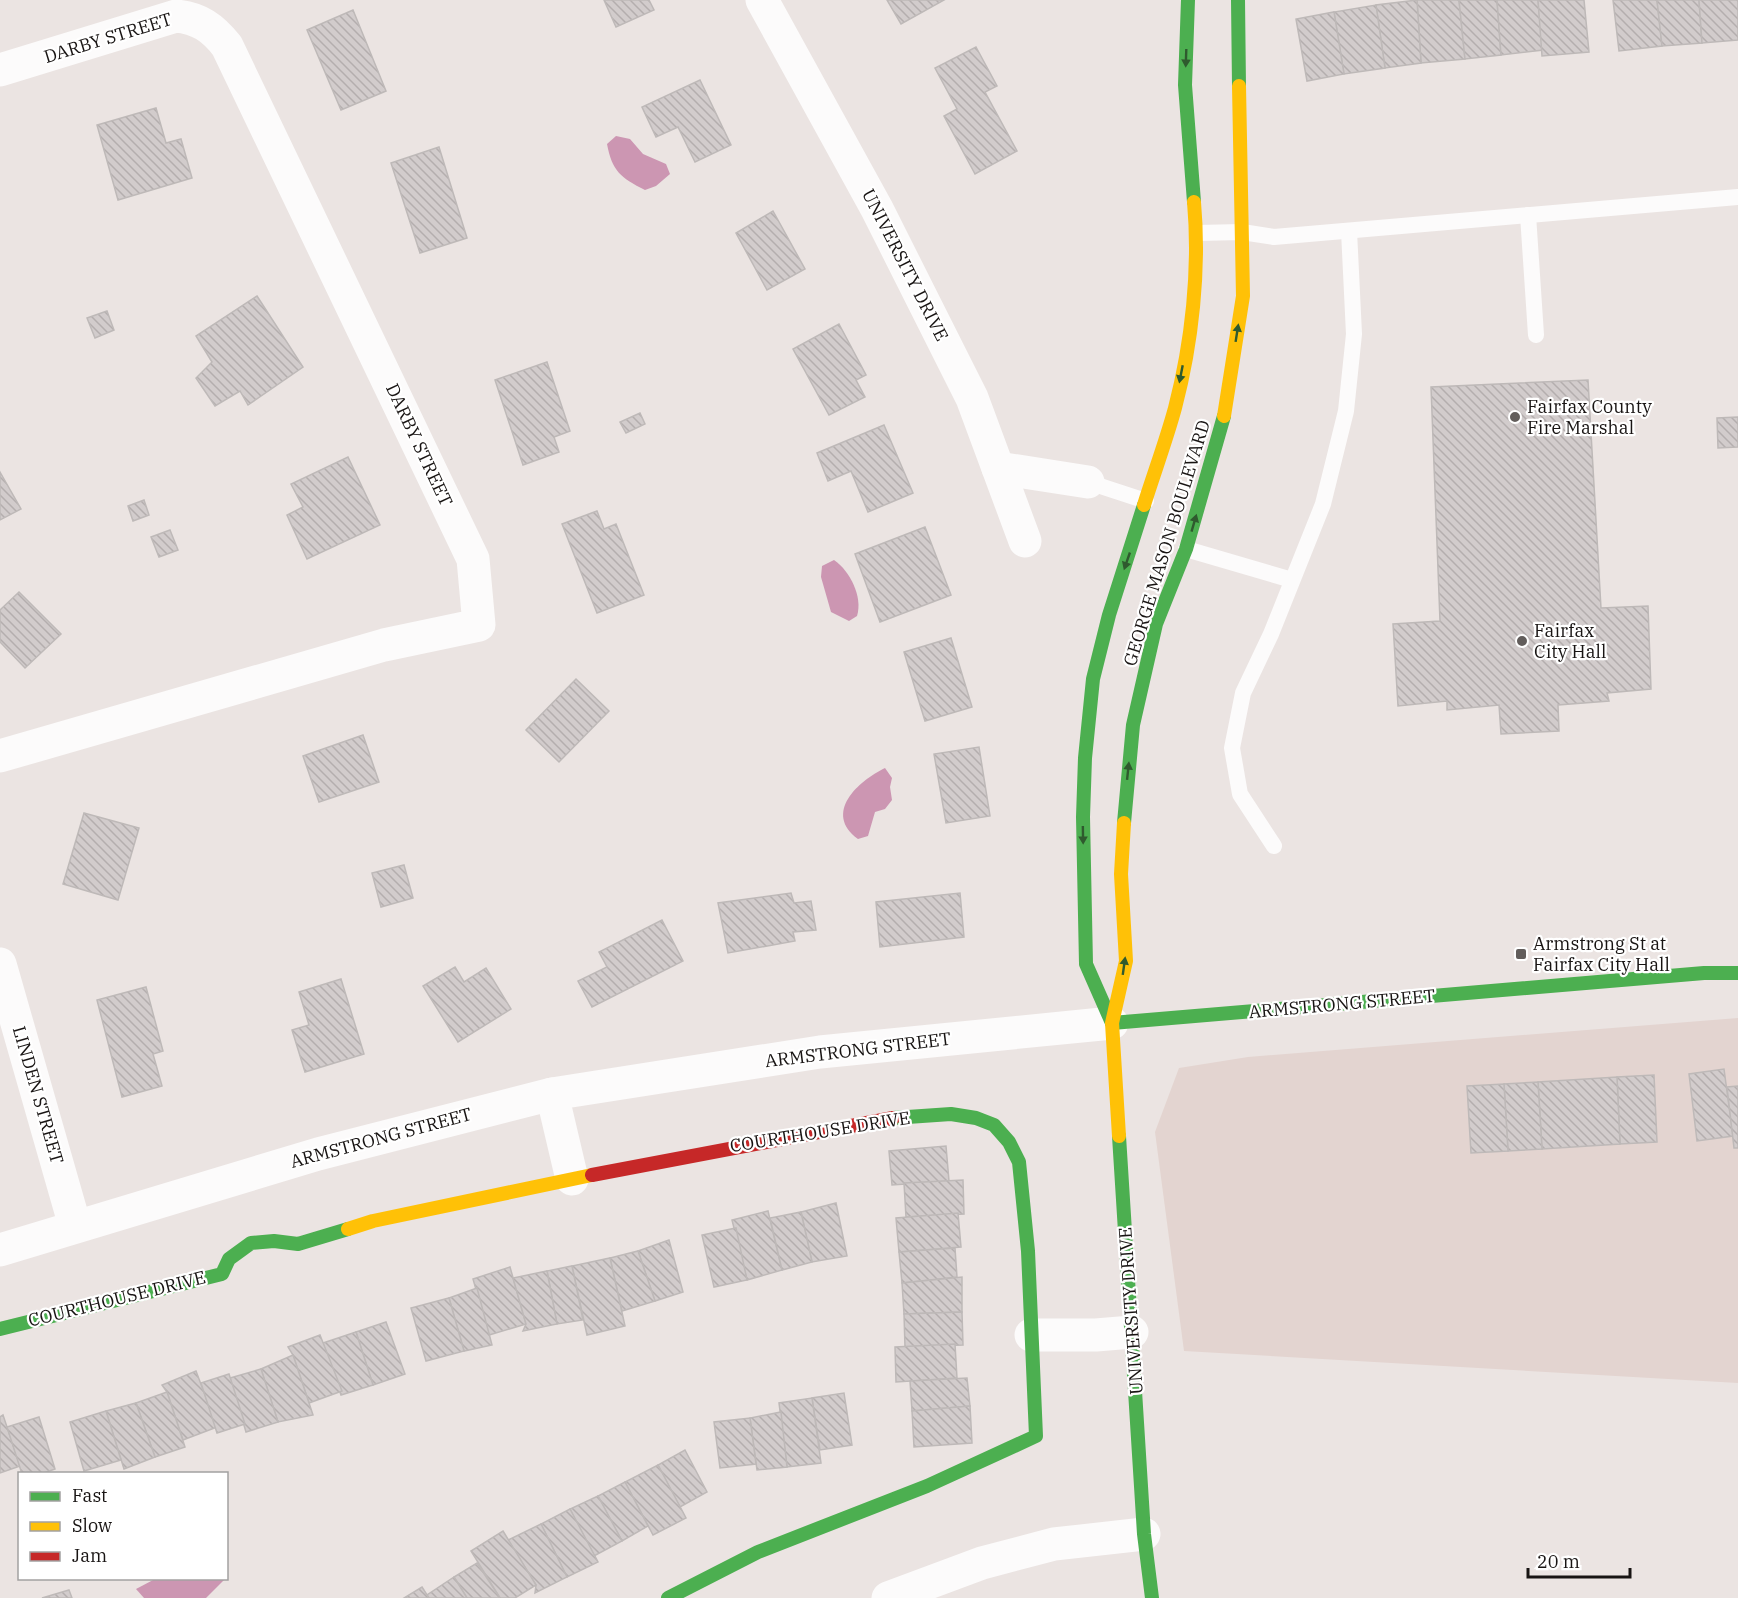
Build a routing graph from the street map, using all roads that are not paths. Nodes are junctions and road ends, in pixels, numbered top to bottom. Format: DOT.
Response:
graph roads {
  1 [pos="762,0"];
  2 [pos="1188,0"];
  3 [pos="1238,0"];
  4 [pos="0,70"];
  5 [pos="1738,197"];
  6 [pos="1528,215"];
  7 [pos="1349,231"];
  8 [pos="1242,232"];
  9 [pos="1197,233"];
  10 [pos="1536,335"];
  11 [pos="998,468"];
  12 [pos="1088,483"];
  13 [pos="1146,501"];
  14 [pos="1025,541"];
  15 [pos="1186,549"];
  16 [pos="1292,580"];
  17 [pos="0,756"];
  18 [pos="1274,846"];
  19 [pos="0,964"];
  20 [pos="1738,973"];
  21 [pos="1112,1023"];
  22 [pos="552,1094"];
  23 [pos="572,1179"];
  24 [pos="75,1226"];
  25 [pos="0,1250"];
  26 [pos="0,1329"];
  27 [pos="1132,1332"];
  28 [pos="1031,1335"];
  29 [pos="1144,1534"];
  30 [pos="668,1598"];
  31 [pos="888,1598"];
  32 [pos="1152,1598"];
  1 -- 11 [label="street, UNIVERSITY DRIVE"];
  2 -- 9 [label="street, GEORGE MASON BOULEVARD, one-way"];
  3 -- 8 [label="street, GEORGE MASON BOULEVARD"];
  4 -- 17 [label="street, DARBY STREET"];
  5 -- 6 [label="lane"];
  6 -- 7 [label="lane"];
  6 -- 10 [label="lane"];
  7 -- 8 [label="lane"];
  7 -- 16 [label="lane"];
  8 -- 9 [label="lane"];
  15 -- 8 [label="street, GEORGE MASON BOULEVARD, one-way"];
  9 -- 13 [label="street, GEORGE MASON BOULEVARD, one-way"];
  11 -- 12 [label="street"];
  11 -- 14 [label="street, UNIVERSITY DRIVE"];
  12 -- 13 [label="lane"];
  13 -- 21 [label="street, GEORGE MASON BOULEVARD, one-way"];
  15 -- 16 [label="lane"];
  21 -- 15 [label="street, GEORGE MASON BOULEVARD, one-way"];
  16 -- 18 [label="lane"];
  19 -- 24 [label="street, LINDEN STREET"];
  20 -- 21 [label="street, ARMSTRONG STREET"];
  21 -- 22 [label="street, ARMSTRONG STREET"];
  21 -- 27 [label="street, UNIVERSITY DRIVE"];
  22 -- 23 [label="street"];
  22 -- 24 [label="street, ARMSTRONG STREET"];
  23 -- 26 [label="street, COURTHOUSE DRIVE"];
  23 -- 28 [label="street, COURTHOUSE DRIVE"];
  24 -- 25 [label="street, ARMSTRONG STREET"];
  27 -- 28 [label="street"];
  27 -- 29 [label="street, UNIVERSITY DRIVE"];
  28 -- 30 [label="street, COURTHOUSE DRIVE"];
  29 -- 31 [label="street"];
  29 -- 32 [label="street, UNIVERSITY DRIVE"];
}
